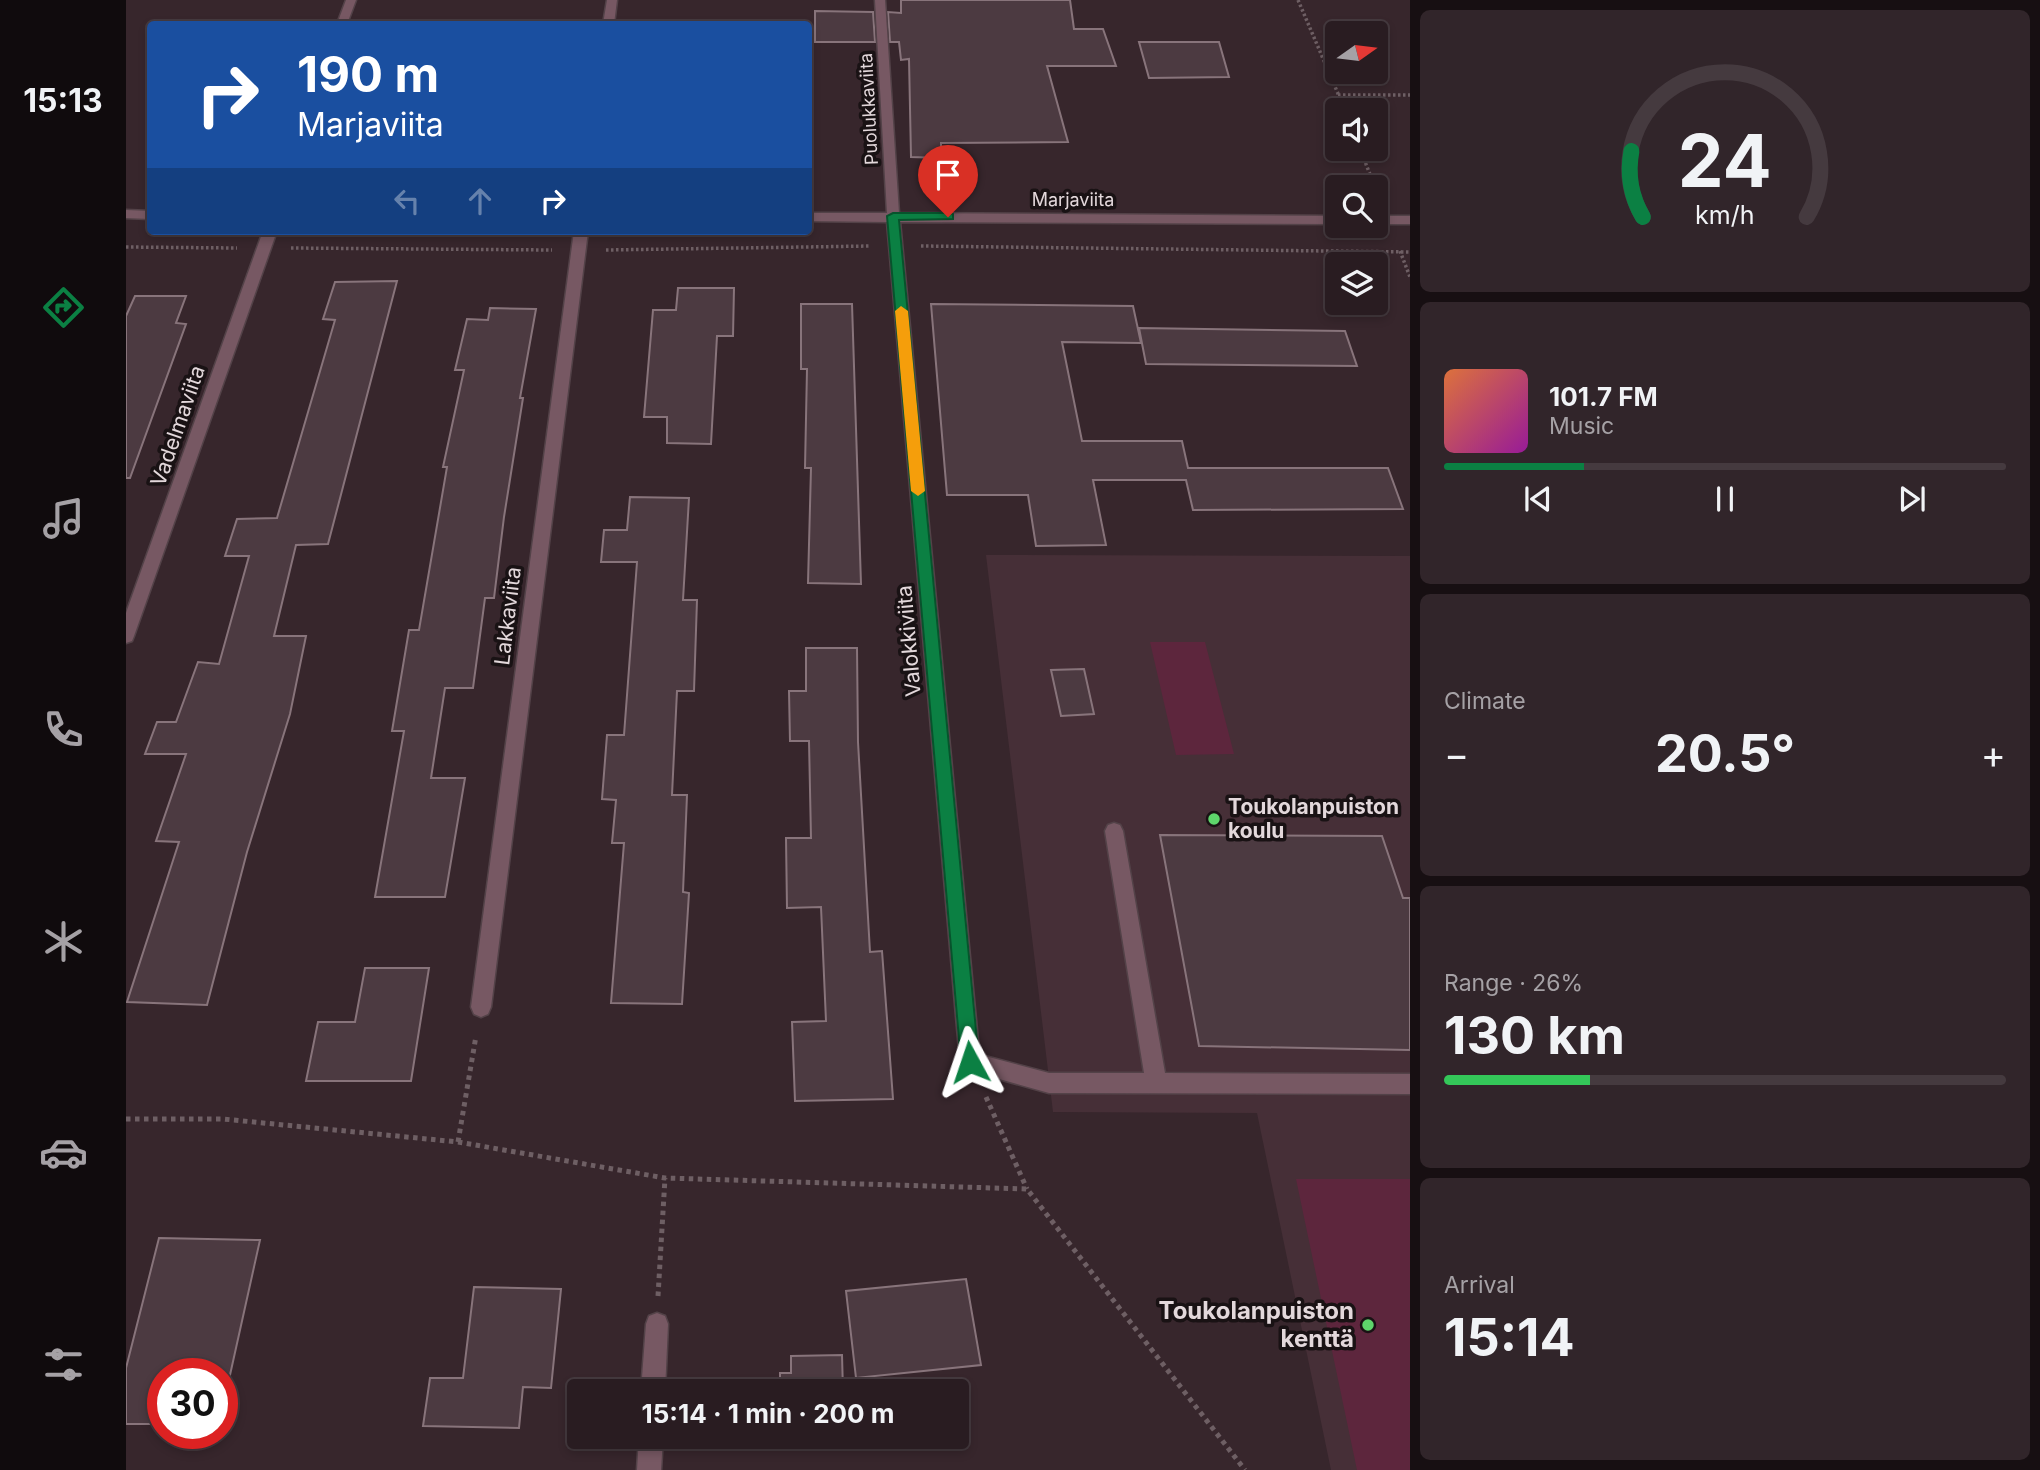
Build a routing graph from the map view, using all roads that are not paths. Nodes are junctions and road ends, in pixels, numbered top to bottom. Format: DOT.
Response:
graph roads {
  1 [pos="351,0"];
  2 [pos="612,0"];
  3 [pos="880,0"];
  4 [pos="343,21"];
  5 [pos="609,21"];
  6 [pos="126,214"];
  7 [pos="147,215"];
  8 [pos="893,216"];
  9 [pos="812,217"];
  10 [pos="1325,220"];
  11 [pos="1388,220"];
  12 [pos="1410,220"];
  13 [pos="268,235"];
  14 [pos="580,235"];
  15 [pos="126,636"];
  16 [pos="1114,831"];
  17 [pos="481,1007"];
  18 [pos="1156,1083"];
  19 [pos="1410,1084"];
  20 [pos="657,1324"];
  21 [pos="654,1379"];
  22 [pos="650,1449"];
  23 [pos="649,1470"];
  1 -- 4 [label="street"];
  2 -- 5 [label="street"];
  3 -- 8 [label="street, Puolukkaviita"];
  6 -- 7 [label="street"];
  8 -- 9 [label="street, Marjaviita"];
  8 -- 10 [label="street, Marjaviita"];
  8 -- 18 [label="street, Valokkiviita"];
  11 -- 12 [label="street"];
  13 -- 15 [label="street, Vadelmaviita"];
  14 -- 17 [label="street, Lakkaviita"];
  16 -- 18 [label="street"];
  18 -- 19 [label="street"];
  20 -- 21 [label="street"];
  22 -- 23 [label="street"];
}
